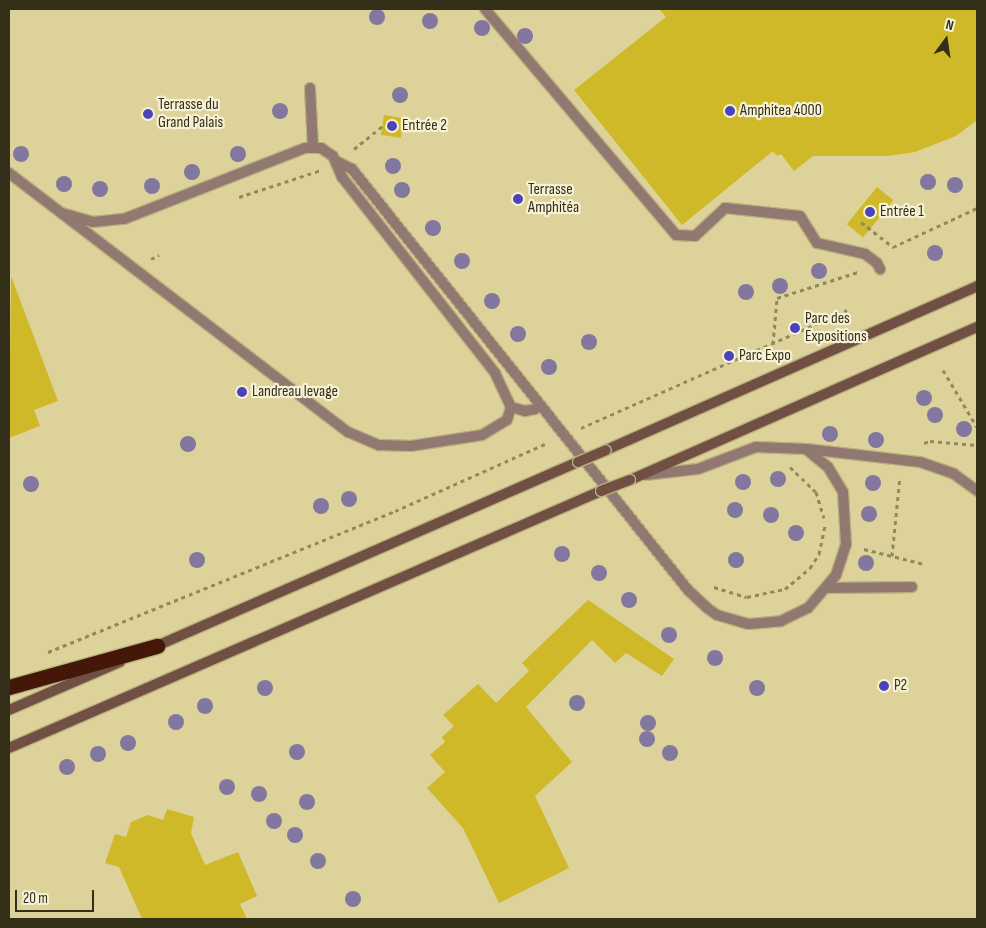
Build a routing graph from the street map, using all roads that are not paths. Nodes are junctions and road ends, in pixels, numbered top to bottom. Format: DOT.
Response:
graph roads {
  1 [pos="485,9"];
  2 [pos="310,88"];
  3 [pos="313,147"];
  4 [pos="338,162"];
  5 [pos="9,174"];
  6 [pos="62,212"];
  7 [pos="880,269"];
  8 [pos="977,286"];
  9 [pos="977,327"];
  10 [pos="511,407"];
  11 [pos="535,409"];
  12 [pos="806,449"];
  13 [pos="644,475"];
  14 [pos="977,491"];
  15 [pos="912,587"];
  16 [pos="828,588"];
  17 [pos="157,646"];
  18 [pos="9,687"];
  19 [pos="9,710"];
  20 [pos="9,748"];
  1 -- 7 [label="lane"];
  2 -- 3 [label="lane"];
  3 -- 4 [label="lane"];
  3 -- 6 [label="lane"];
  4 -- 10 [label="lane"];
  4 -- 16 [label="lane"];
  5 -- 6 [label="lane"];
  6 -- 10 [label="lane"];
  8 -- 17 [label="main road, bridge"];
  9 -- 13 [label="main road"];
  10 -- 11 [label="lane"];
  12 -- 13 [label="lane"];
  12 -- 14 [label="lane"];
  12 -- 16 [label="lane"];
  13 -- 20 [label="main road, bridge"];
  15 -- 16 [label="lane"];
  17 -- 18 [label="highway"];
  17 -- 19 [label="main road"];
}
